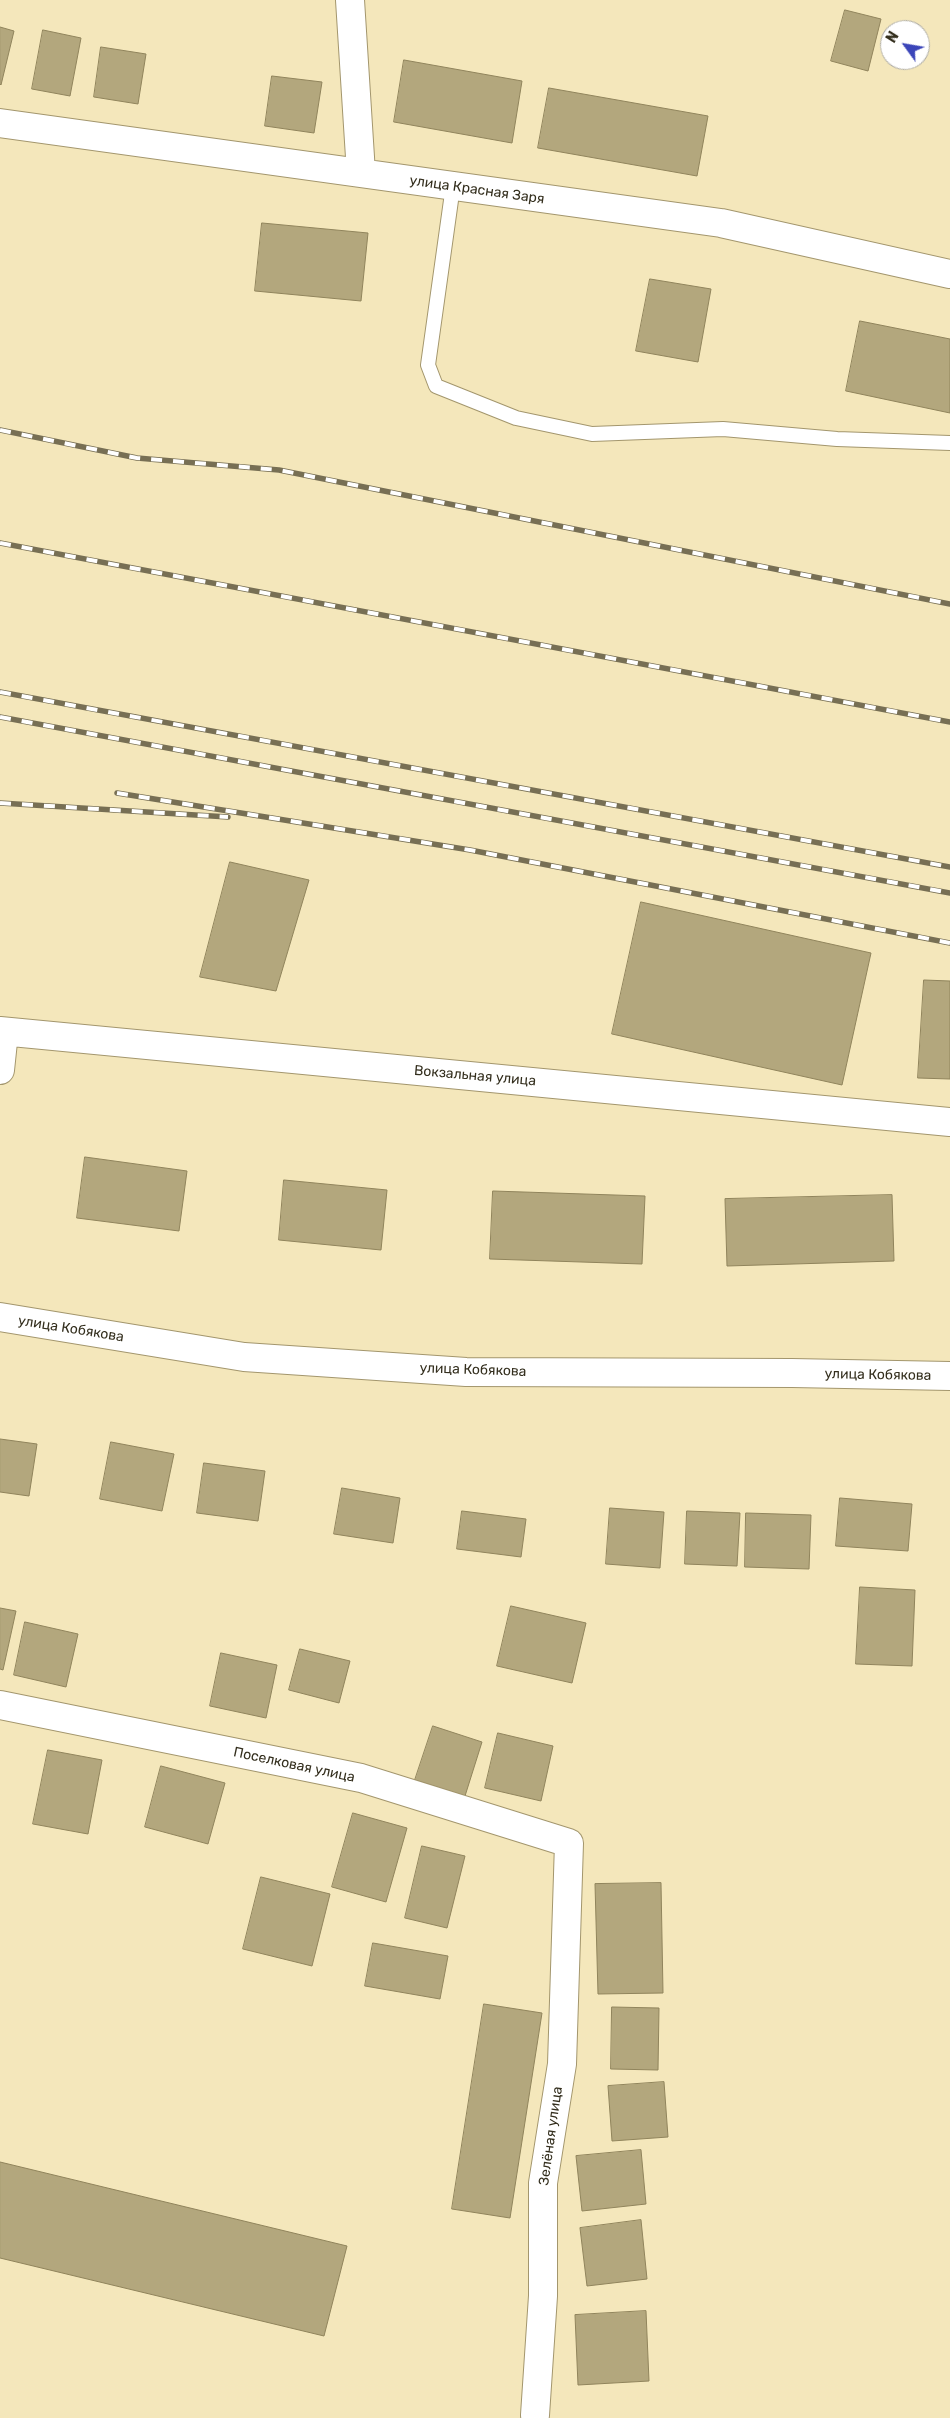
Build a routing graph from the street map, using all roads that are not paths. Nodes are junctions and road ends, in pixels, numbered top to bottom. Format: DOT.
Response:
graph roads {
  1 [pos="350,0"];
  2 [pos="0,123"];
  3 [pos="361,174"];
  4 [pos="453,186"];
  5 [pos="950,274"];
  6 [pos="950,443"];
  7 [pos="2,1031"];
  8 [pos="0,1070"];
  9 [pos="950,1122"];
  10 [pos="0,1317"];
  11 [pos="950,1376"];
  12 [pos="0,1705"];
  13 [pos="568,1857"];
  14 [pos="535,2415"];
  1 -- 3 [label="street"];
  2 -- 3 [label="street, улица Красная Заря"];
  3 -- 4 [label="street, улица Красная Заря"];
  4 -- 5 [label="street, улица Красная Заря"];
  4 -- 6 [label="lane"];
  7 -- 8 [label="street"];
  7 -- 9 [label="street, Вокзальная улица"];
  10 -- 11 [label="street, улица Кобякова"];
  12 -- 13 [label="street, Поселковая улица"];
  13 -- 14 [label="street, Зелёная улица"];
}
